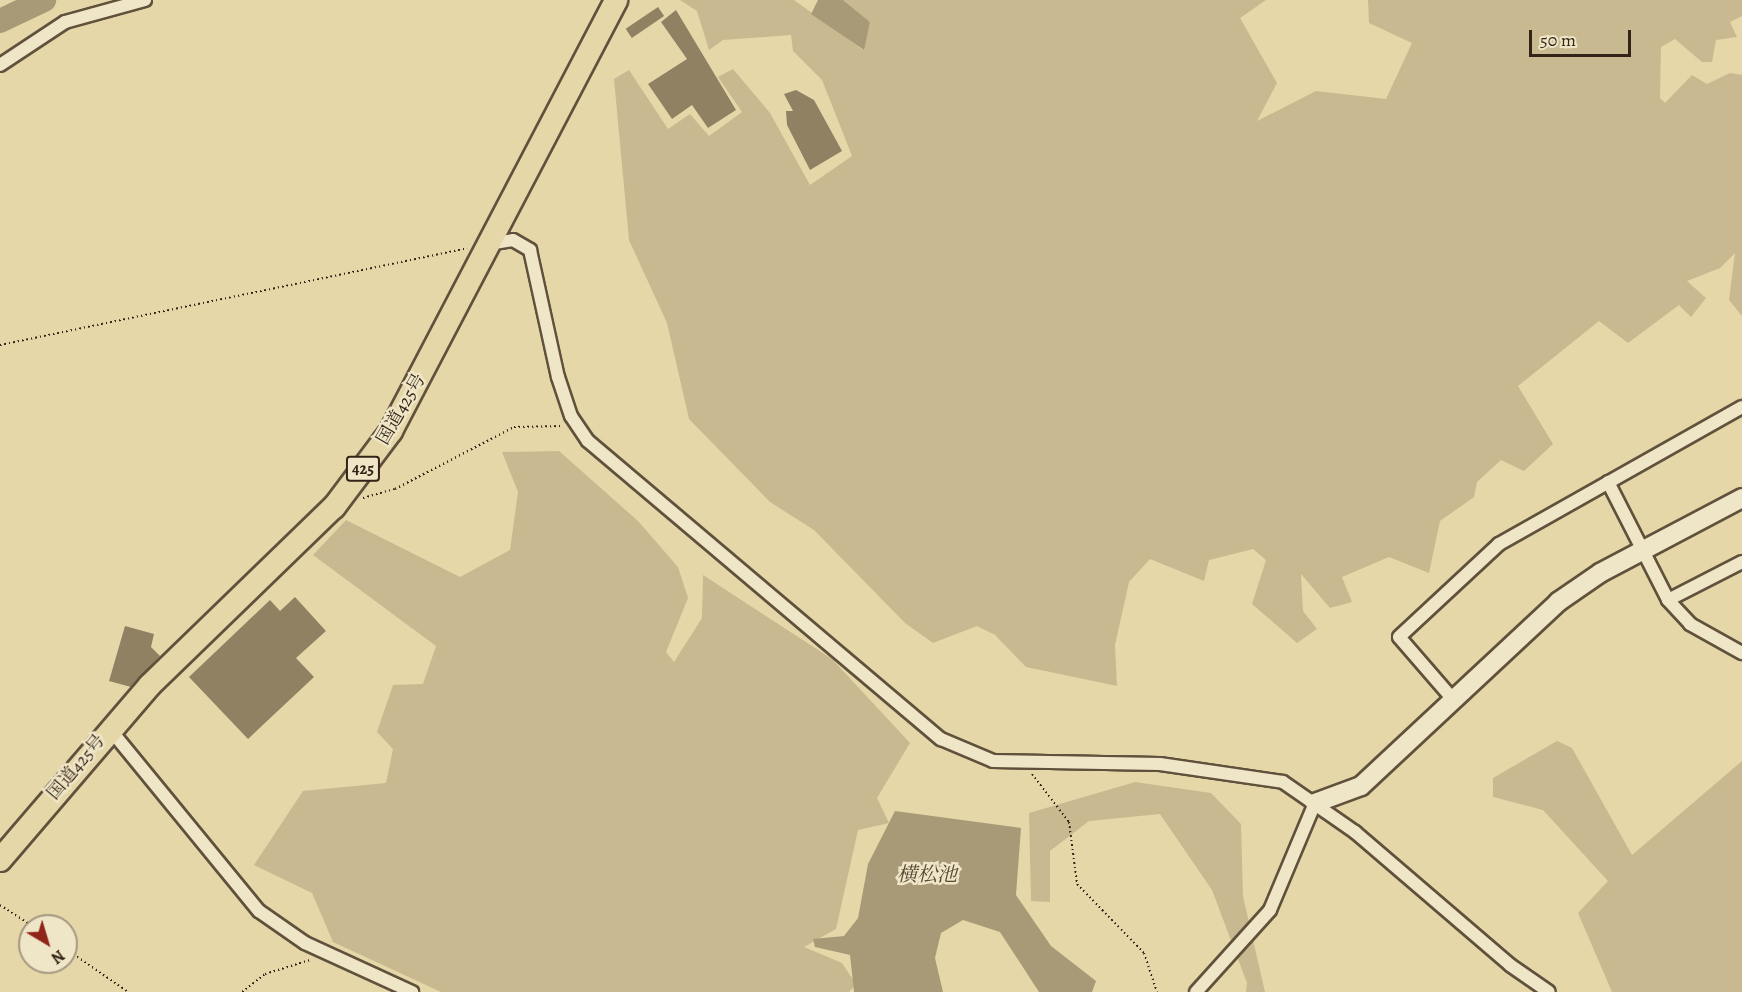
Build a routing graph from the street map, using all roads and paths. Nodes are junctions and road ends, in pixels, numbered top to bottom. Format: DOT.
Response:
graph roads {
  1 [pos="145,0"];
  2 [pos="616,0"];
  3 [pos="0,65"];
  4 [pos="487,244"];
  5 [pos="0,345"];
  6 [pos="1742,407"];
  7 [pos="578,425"];
  8 [pos="1608,482"];
  9 [pos="1742,498"];
  10 [pos="334,507"];
  11 [pos="1643,552"];
  12 [pos="1742,562"];
  13 [pos="1668,600"];
  14 [pos="1742,653"];
  15 [pos="1451,697"];
  16 [pos="109,728"];
  17 [pos="1023,763"];
  18 [pos="1315,804"];
  19 [pos="0,860"];
  20 [pos="0,905"];
  21 [pos="18,917"];
  22 [pos="330,954"];
  23 [pos="78,957"];
  24 [pos="128,992"];
  25 [pos="242,992"];
  26 [pos="412,992"];
  27 [pos="1157,992"];
  28 [pos="1196,992"];
  29 [pos="1549,992"];
  1 -- 3 [label="street"];
  2 -- 4 [label="highway, 国道425号 / 425"];
  4 -- 5 [label="path"];
  4 -- 7 [label="street"];
  4 -- 10 [label="highway, 国道425号 / 425"];
  6 -- 8 [label="street"];
  7 -- 10 [label="path"];
  7 -- 17 [label="street"];
  8 -- 11 [label="street"];
  8 -- 15 [label="street"];
  9 -- 11 [label="street"];
  10 -- 16 [label="highway, 国道425号 / 425"];
  11 -- 13 [label="street"];
  11 -- 15 [label="street"];
  12 -- 13 [label="street"];
  13 -- 14 [label="street"];
  15 -- 18 [label="street"];
  16 -- 19 [label="highway, 国道425号 / 425"];
  16 -- 22 [label="street"];
  17 -- 18 [label="street"];
  17 -- 27 [label="path"];
  18 -- 28 [label="street"];
  18 -- 29 [label="street"];
  20 -- 21 [label="path"];
  22 -- 25 [label="path"];
  22 -- 26 [label="street"];
  23 -- 24 [label="path"];
}
